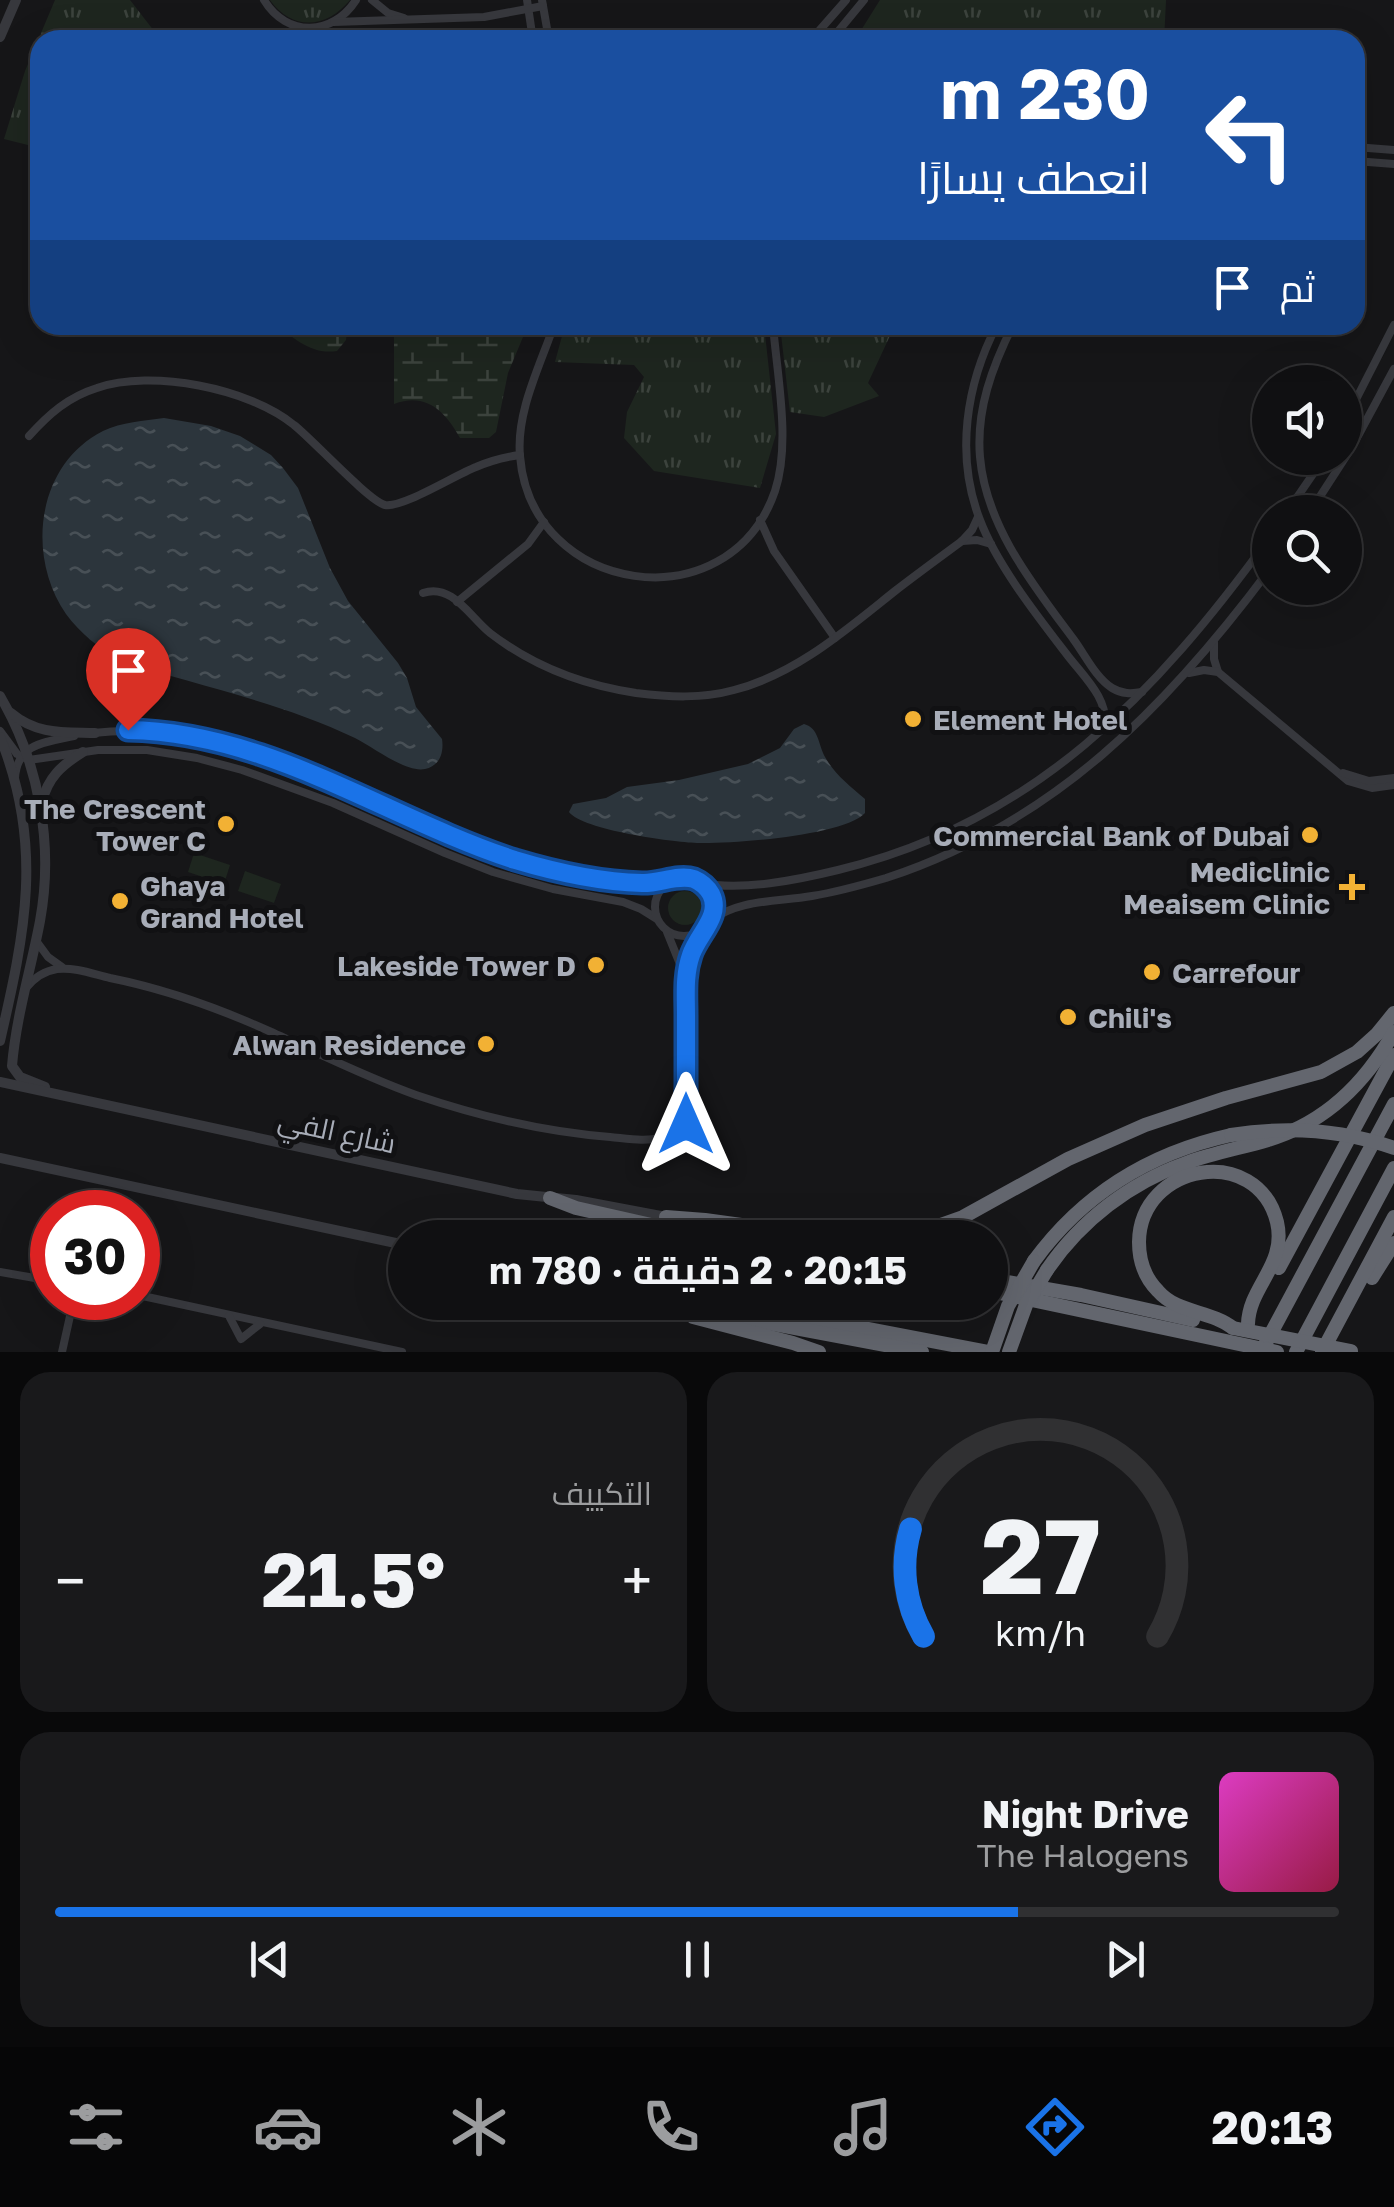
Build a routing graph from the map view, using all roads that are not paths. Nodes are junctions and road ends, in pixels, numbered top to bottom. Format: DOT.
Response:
graph roads {
  1 [pos="16,0"];
  2 [pos="264,0"];
  3 [pos="356,0"];
  4 [pos="372,0"];
  5 [pos="846,0"];
  6 [pos="864,0"];
  7 [pos="543,3"];
  8 [pos="528,5"];
  9 [pos="413,20"];
  10 [pos="334,22"];
  11 [pos="532,30"];
  12 [pos="547,30"];
  13 [pos="820,30"];
  14 [pos="839,30"];
  15 [pos="0,37"];
  16 [pos="1365,148"];
  17 [pos="1394,150"];
  18 [pos="1365,162"];
  19 [pos="1394,164"];
  20 [pos="1394,325"];
  21 [pos="551,335"];
  22 [pos="773,335"];
  23 [pos="993,335"];
  24 [pos="1009,335"];
  25 [pos="1394,369"];
  26 [pos="1362,388"];
  27 [pos="29,436"];
  28 [pos="520,455"];
  29 [pos="1321,495"];
  30 [pos="978,517"];
  31 [pos="760,520"];
  32 [pos="544,522"];
  33 [pos="751,532"];
  34 [pos="555,535"];
  35 [pos="962,542"];
  36 [pos="528,544"];
  37 [pos="991,544"];
  38 [pos="774,551"];
  39 [pos="1252,560"];
  40 [pos="1252,591"];
  41 [pos="423,592"];
  42 [pos="457,602"];
  43 [pos="835,638"];
  44 [pos="1214,640"];
  45 [pos="1218,672"];
  46 [pos="1185,675"];
  47 [pos="1142,692"];
  48 [pos="0,696"];
  49 [pos="9,711"];
  50 [pos="1105,729"];
  51 [pos="95,732"];
  52 [pos="0,734"];
  53 [pos="83,752"];
  54 [pos="25,756"];
  55 [pos="349,774"];
  56 [pos="1394,781"];
  57 [pos="15,782"];
  58 [pos="344,786"];
  59 [pos="418,806"];
  60 [pos="41,813"];
  61 [pos="414,818"];
  62 [pos="672,880"];
  63 [pos="702,883"];
  64 [pos="657,919"];
  65 [pos="710,922"];
  66 [pos="665,930"];
  67 [pos="701,932"];
  68 [pos="36,939"];
  69 [pos="66,969"];
  70 [pos="686,979"];
  71 [pos="26,988"];
  72 [pos="1394,1013"];
  73 [pos="1394,1032"];
  74 [pos="0,1041"];
  75 [pos="1394,1055"];
  76 [pos="0,1082"];
  77 [pos="49,1092"];
  78 [pos="1394,1104"];
  79 [pos="1394,1148"];
  80 [pos="0,1161"];
  81 [pos="1394,1168"];
  82 [pos="550,1198"];
  83 [pos="1394,1217"];
  84 [pos="666,1218"];
  85 [pos="630,1220"];
  86 [pos="676,1220"];
  87 [pos="683,1220"];
  88 [pos="955,1220"];
  89 [pos="388,1240"];
  90 [pos="1394,1243"];
  91 [pos="2,1273"];
  92 [pos="30,1277"];
  93 [pos="1008,1282"];
  94 [pos="1008,1295"];
  95 [pos="160,1300"];
  96 [pos="1345,1308"];
  97 [pos="229,1316"];
  98 [pos="68,1320"];
  99 [pos="245,1320"];
  100 [pos="709,1320"];
  101 [pos="756,1320"];
  102 [pos="824,1320"];
  103 [pos="261,1323"];
  104 [pos="1240,1326"];
  105 [pos="241,1339"];
  106 [pos="62,1352"];
  107 [pos="238,1352"];
  108 [pos="402,1352"];
  109 [pos="819,1352"];
  110 [pos="922,1352"];
  111 [pos="990,1352"];
  112 [pos="1009,1352"];
  113 [pos="1233,1352"];
  114 [pos="1261,1352"];
  115 [pos="1278,1352"];
  116 [pos="1296,1352"];
  117 [pos="1322,1352"];
  118 [pos="1352,1352"];
  1 -- 15 [label="street"];
  2 -- 10 [label="street"];
  3 -- 10 [label="street"];
  4 -- 9 [label="street"];
  5 -- 13 [label="street"];
  6 -- 14 [label="street"];
  7 -- 8 [label="street"];
  7 -- 12 [label="street"];
  8 -- 9 [label="street"];
  8 -- 11 [label="street"];
  9 -- 10 [label="street"];
  16 -- 17 [label="street"];
  18 -- 19 [label="street"];
  20 -- 26 [label="street"];
  21 -- 28 [label="street"];
  22 -- 31 [label="street"];
  23 -- 30 [label="street"];
  24 -- 47 [label="street"];
  25 -- 29 [label="street"];
  27 -- 28 [label="street"];
  28 -- 32 [label="street"];
  30 -- 35 [label="street"];
  30 -- 37 [label="street"];
  31 -- 33 [label="street"];
  31 -- 38 [label="street"];
  32 -- 34 [label="street"];
  32 -- 36 [label="street"];
  33 -- 34 [label="street"];
  33 -- 38 [label="street"];
  34 -- 36 [label="street"];
  35 -- 37 [label="street"];
  35 -- 43 [label="street"];
  36 -- 42 [label="street"];
  37 -- 50 [label="street"];
  38 -- 43 [label="street"];
  39 -- 47 [label="street"];
  40 -- 44 [label="street"];
  41 -- 42 [label="street"];
  42 -- 43 [label="street"];
  44 -- 45 [label="street"];
  44 -- 46 [label="street"];
  45 -- 46 [label="street"];
  45 -- 56 [label="street"];
  46 -- 65 [label="street"];
  47 -- 50 [label="street"];
  48 -- 49 [label="street"];
  49 -- 51 [label="street"];
  49 -- 54 [label="street"];
  50 -- 63 [label="street"];
  51 -- 54 [label="street"];
  51 -- 58 [label="street"];
  52 -- 54 [label="street"];
  52 -- 57 [label="street"];
  53 -- 54 [label="street"];
  53 -- 60 [label="street"];
  53 -- 64 [label="street"];
  54 -- 57 [label="street"];
  54 -- 60 [label="street"];
  55 -- 58 [label="street"];
  57 -- 74 [label="street"];
  58 -- 61 [label="street"];
  59 -- 61 [label="street"];
  60 -- 68 [label="street"];
  61 -- 62 [label="street"];
  62 -- 63 [label="street"];
  62 -- 64 [label="street"];
  63 -- 65 [label="street"];
  64 -- 66 [label="street"];
  65 -- 67 [label="street"];
  66 -- 67 [label="street"];
  66 -- 70 [label="street"];
  67 -- 70 [label="street"];
  68 -- 69 [label="street"];
  68 -- 71 [label="street"];
  69 -- 70 [label="street"];
  69 -- 71 [label="street"];
  71 -- 77 [label="street"];
  72 -- 88 [label="highway"];
  73 -- 112 [label="highway, bridge"];
  75 -- 104 [label="highway"];
  76 -- 77 [label="street, شارع الفي"];
  77 -- 82 [label="street, شارع الفي"];
  78 -- 114 [label="highway"];
  79 -- 111 [label="highway, bridge"];
  80 -- 89 [label="street"];
  81 -- 116 [label="highway"];
  82 -- 84 [label="street, شارع الفي"];
  82 -- 85 [label="highway"];
  83 -- 96 [label="highway"];
  84 -- 86 [label="highway"];
  84 -- 87 [label="highway"];
  90 -- 96 [label="highway"];
  91 -- 92 [label="street"];
  93 -- 104 [label="highway, bridge"];
  94 -- 115 [label="highway, bridge"];
  95 -- 97 [label="street"];
  96 -- 117 [label="highway"];
  97 -- 99 [label="street"];
  97 -- 105 [label="street"];
  98 -- 106 [label="street"];
  99 -- 103 [label="street"];
  99 -- 105 [label="street"];
  100 -- 109 [label="highway"];
  101 -- 110 [label="highway"];
  102 -- 111 [label="highway"];
  103 -- 105 [label="street"];
  103 -- 108 [label="street"];
  104 -- 104 [label="highway"];
  104 -- 113 [label="highway"];
  104 -- 118 [label="highway, bridge"];
  105 -- 107 [label="street"];
}
